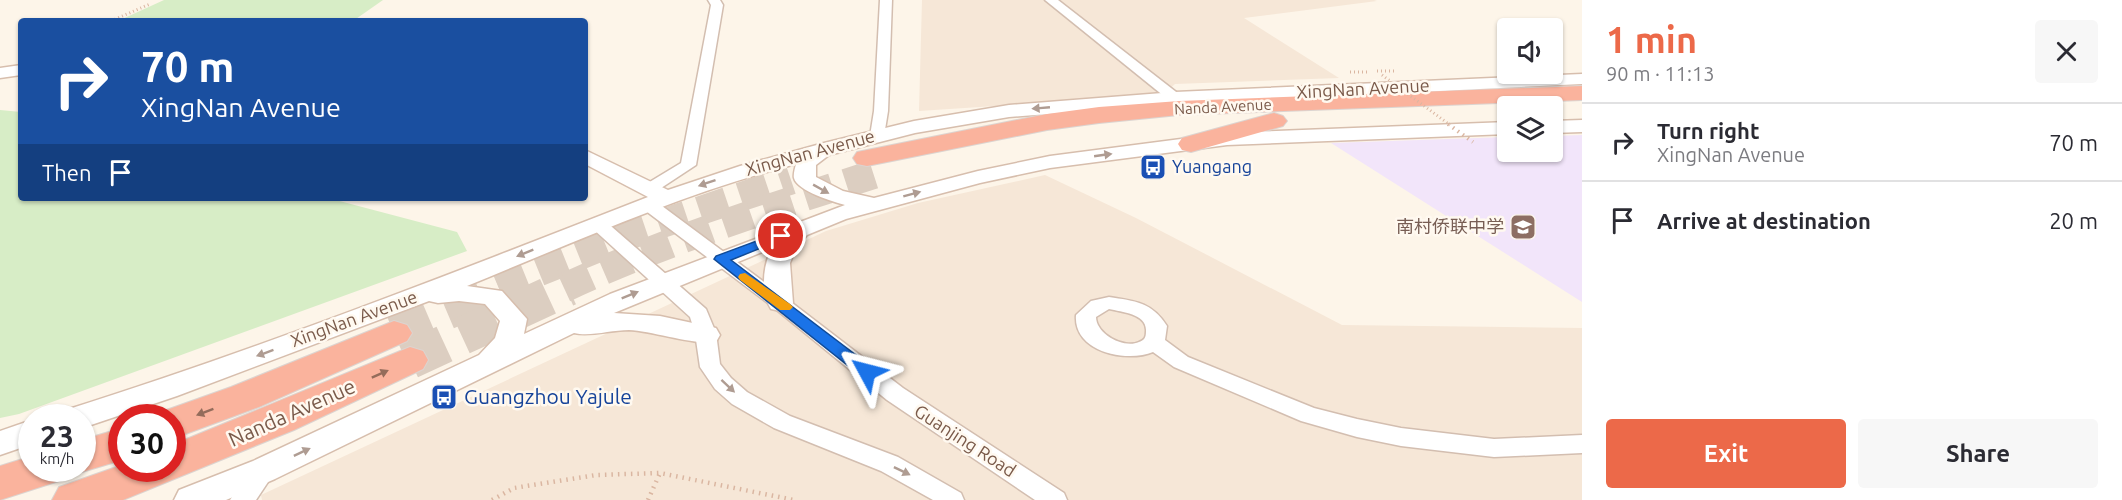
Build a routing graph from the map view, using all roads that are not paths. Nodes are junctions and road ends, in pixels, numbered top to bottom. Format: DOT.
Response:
graph roads {
  1 [pos="714,0"];
  2 [pos="886,0"];
  3 [pos="1051,0"];
  4 [pos="18,71"];
  5 [pos="0,75"];
  6 [pos="18,77"];
  7 [pos="1582,79"];
  8 [pos="1582,93"];
  9 [pos="1234,95"];
  10 [pos="1175,98"];
  11 [pos="1344,101"];
  12 [pos="1582,110"];
  13 [pos="1563,111"];
  14 [pos="1497,113"];
  15 [pos="1274,121"];
  16 [pos="1582,126"];
  17 [pos="1563,127"];
  18 [pos="1497,128"];
  19 [pos="877,136"];
  20 [pos="1191,144"];
  21 [pos="824,149"];
  22 [pos="588,158"];
  23 [pos="654,197"];
  24 [pos="877,204"];
  25 [pos="597,224"];
  26 [pos="799,229"];
  27 [pos="721,259"];
  28 [pos="663,282"];
  29 [pos="410,299"];
  30 [pos="780,303"];
  31 [pos="548,334"];
  32 [pos="706,335"];
  33 [pos="1155,343"];
  34 [pos="480,367"];
  35 [pos="96,412"];
  36 [pos="186,419"];
  37 [pos="18,436"];
  38 [pos="0,442"];
  39 [pos="1582,444"];
  40 [pos="186,457"];
  41 [pos="264,470"];
  42 [pos="18,477"];
  43 [pos="123,482"];
  44 [pos="0,483"];
  45 [pos="74,500"];
  46 [pos="191,500"];
  47 [pos="242,500"];
  48 [pos="952,500"];
  49 [pos="1055,500"];
  1 -- 23 [label="street"];
  2 -- 19 [label="street"];
  3 -- 10 [label="street"];
  4 -- 5 [label="main road"];
  5 -- 6 [label="main road"];
  7 -- 9 [label="main road, XingNan Avenue"];
  8 -- 11 [label="highway, Nanda Avenue"];
  9 -- 10 [label="main road, XingNan Avenue"];
  9 -- 11 [label="highway"];
  10 -- 19 [label="main road, XingNan Avenue, one-way"];
  11 -- 15 [label="highway, Nanda Avenue"];
  12 -- 13 [label="highway"];
  14 -- 15 [label="highway, Nanda Avenue"];
  15 -- 20 [label="highway"];
  16 -- 17 [label="main road"];
  18 -- 20 [label="main road"];
  19 -- 21 [label="main road, XingNan Avenue"];
  24 -- 20 [label="main road, one-way"];
  21 -- 23 [label="main road, XingNan Avenue, one-way"];
  21 -- 24 [label="main road, one-way"];
  22 -- 23 [label="main road"];
  23 -- 25 [label="main road, XingNan Avenue"];
  23 -- 27 [label="street, Guanjing Road"];
  24 -- 26 [label="main road"];
  25 -- 28 [label="street"];
  25 -- 29 [label="main road, XingNan Avenue, one-way"];
  26 -- 27 [label="main road"];
  26 -- 30 [label="main road"];
  27 -- 28 [label="main road"];
  27 -- 30 [label="street, Guanjing Road"];
  31 -- 28 [label="main road, one-way"];
  28 -- 32 [label="street"];
  29 -- 34 [label="main road"];
  29 -- 35 [label="main road, XingNan Avenue, one-way"];
  30 -- 49 [label="street, Guanjing Road"];
  31 -- 32 [label="main road"];
  31 -- 34 [label="main road"];
  32 -- 48 [label="street, one-way"];
  33 -- 39 [label="street"];
  41 -- 34 [label="main road, one-way"];
  40 -- 36 [label="highway, Nanda Avenue, one-way"];
  37 -- 38 [label="main road"];
  41 -- 46 [label="main road"];
  41 -- 47 [label="street"];
  42 -- 44 [label="highway"];
  43 -- 45 [label="highway"];
}
